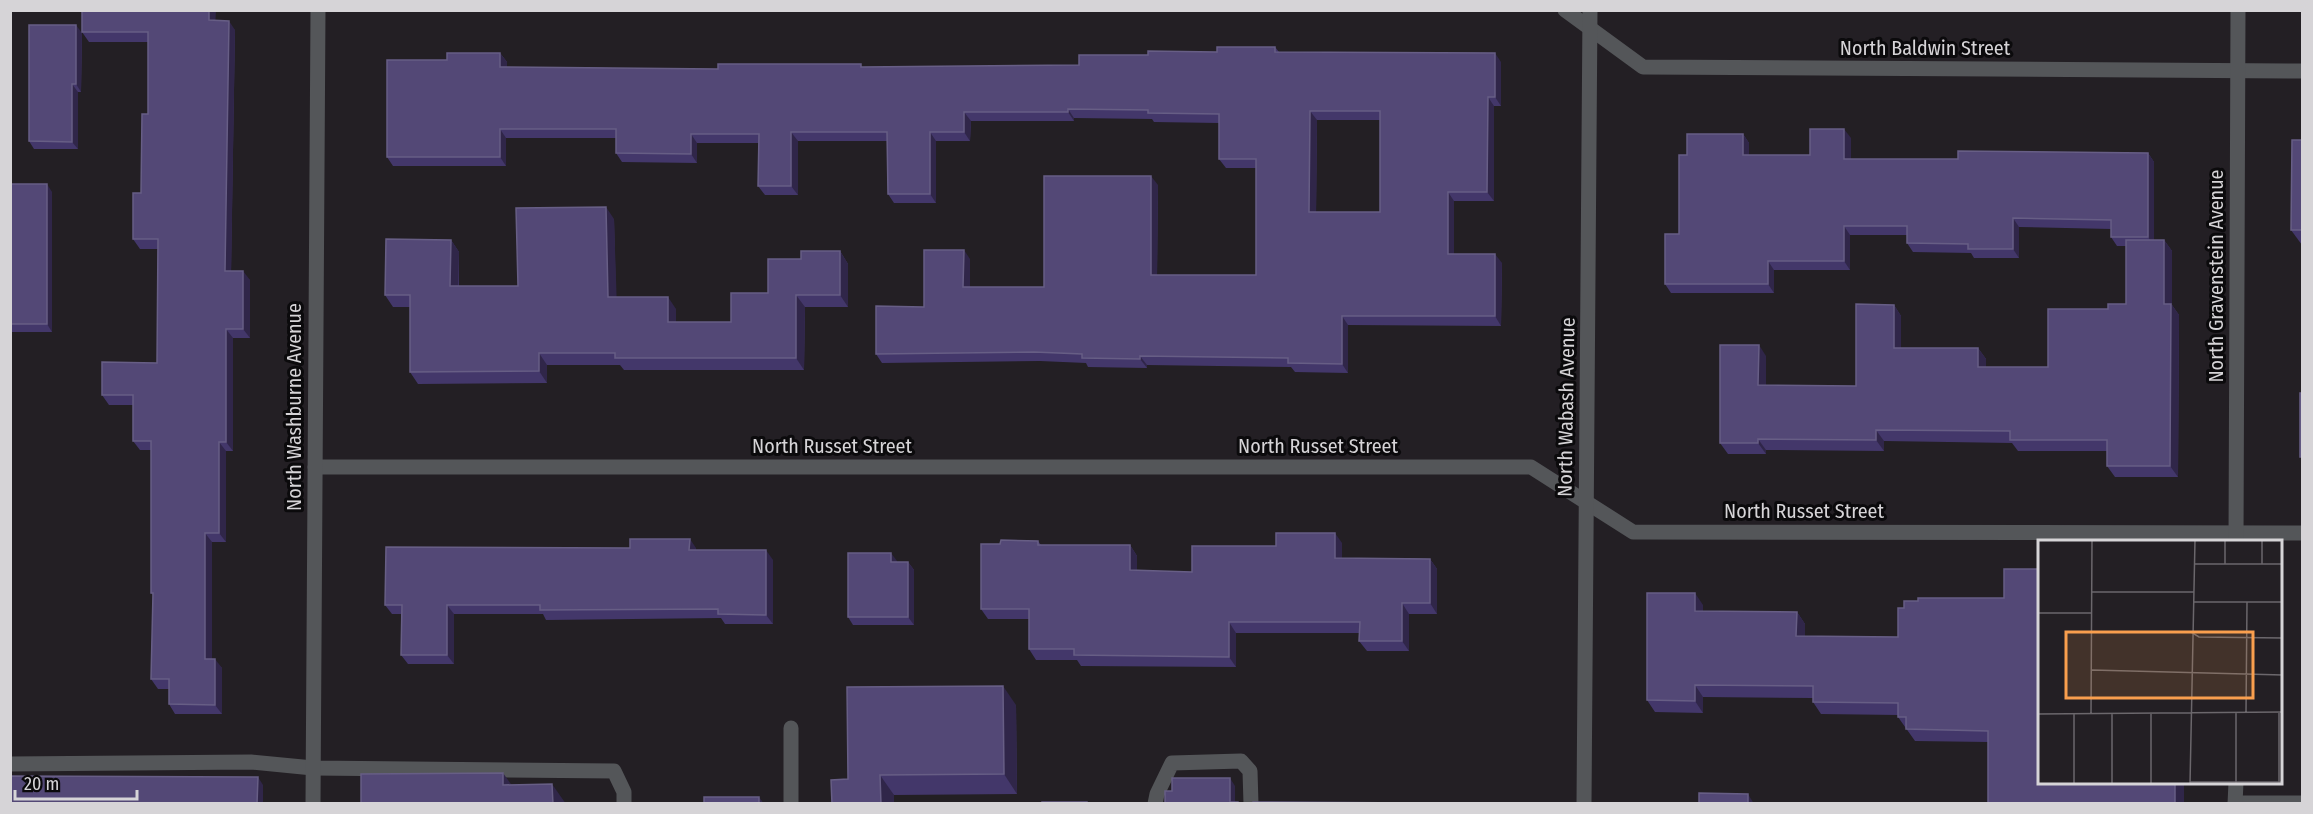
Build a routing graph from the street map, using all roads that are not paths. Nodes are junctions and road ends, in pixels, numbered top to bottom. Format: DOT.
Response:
graph roads {
  1 [pos="318,10"];
  2 [pos="1565,10"];
  3 [pos="1590,10"];
  4 [pos="2238,10"];
  5 [pos="1590,29"];
  6 [pos="2238,71"];
  7 [pos="2302,71"];
  8 [pos="315,467"];
  9 [pos="1586,502"];
  10 [pos="2302,533"];
  11 [pos="2236,537"];
  12 [pos="791,728"];
  13 [pos="10,764"];
  14 [pos="313,768"];
  15 [pos="2235,784"];
  16 [pos="2235,803"];
  17 [pos="2302,803"];
  18 [pos="313,804"];
  19 [pos="624,804"];
  20 [pos="791,804"];
  21 [pos="1155,804"];
  22 [pos="1251,804"];
  23 [pos="1584,804"];
  1 -- 8 [label="street, North Washburne Avenue"];
  2 -- 5 [label="street, North Baldwin Street"];
  3 -- 5 [label="street, North Wabash Avenue"];
  4 -- 6 [label="street, North Gravenstein Avenue"];
  5 -- 6 [label="street, North Baldwin Street"];
  5 -- 9 [label="street, North Wabash Avenue"];
  6 -- 7 [label="street, North Baldwin Street"];
  6 -- 11 [label="street, North Gravenstein Avenue"];
  8 -- 9 [label="street, North Russet Street"];
  8 -- 14 [label="street, North Washburne Avenue"];
  9 -- 11 [label="street, North Russet Street"];
  9 -- 23 [label="street, North Wabash Avenue"];
  10 -- 11 [label="street, North Russet Street"];
  12 -- 20 [label="street"];
  13 -- 14 [label="street"];
  14 -- 18 [label="street, North Washburne Avenue"];
  14 -- 19 [label="street"];
  15 -- 16 [label="street"];
  16 -- 17 [label="street"];
  21 -- 22 [label="street"];
}
